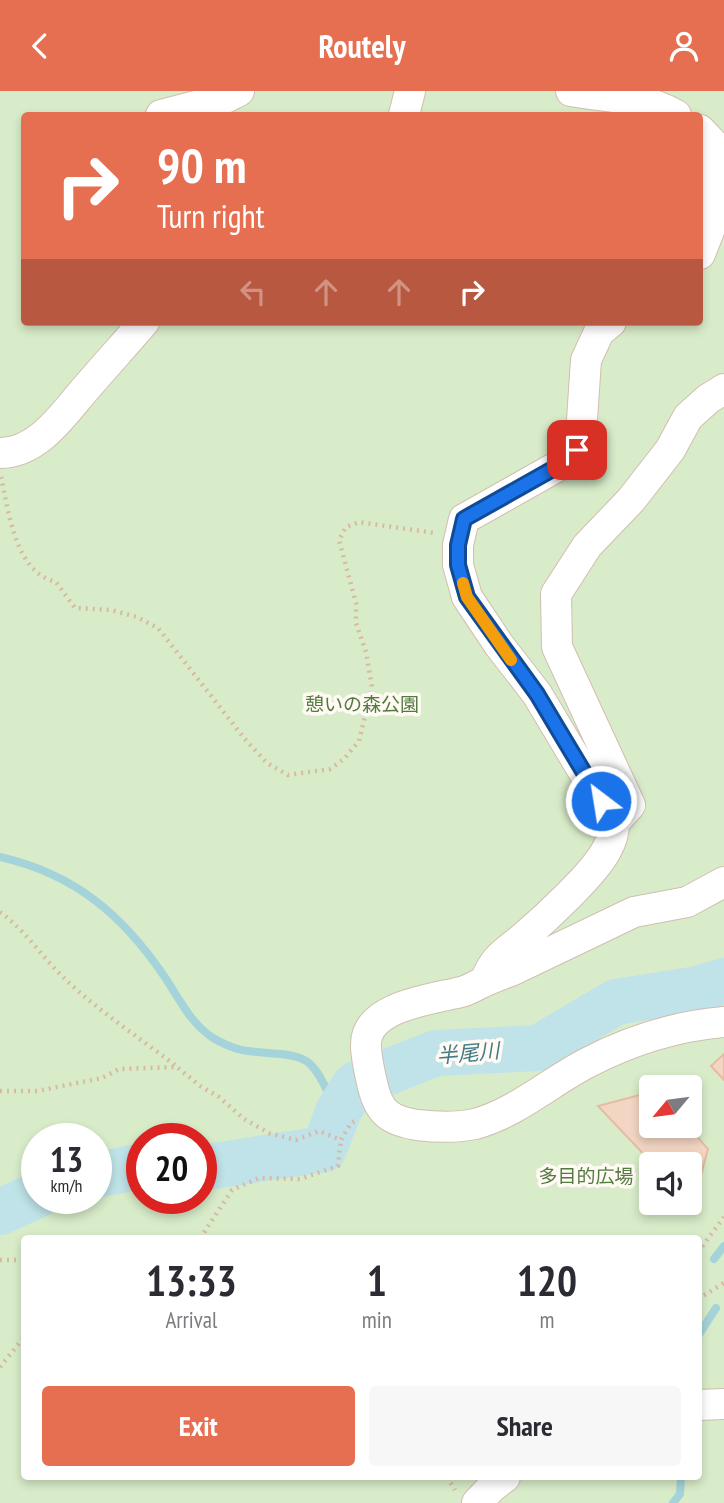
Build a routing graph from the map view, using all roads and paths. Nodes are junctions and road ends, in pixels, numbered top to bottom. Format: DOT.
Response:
graph roads {
  1 [pos="239,91"];
  2 [pos="410,91"];
  3 [pos="571,91"];
  4 [pos="173,112"];
  5 [pos="405,112"];
  6 [pos="668,112"];
  7 [pos="703,133"];
  8 [pos="707,175"];
  9 [pos="703,246"];
  10 [pos="140,326"];
  11 [pos="606,326"];
  12 [pos="724,389"];
  13 [pos="0,453"];
  14 [pos="0,473"];
  15 [pos="460,537"];
  16 [pos="614,823"];
  17 [pos="724,882"];
  18 [pos="0,912"];
  19 [pos="485,981"];
  20 [pos="724,1022"];
  21 [pos="177,1067"];
  22 [pos="0,1091"];
  23 [pos="379,1108"];
  24 [pos="341,1140"];
  25 [pos="724,1217"];
  26 [pos="204,1235"];
  27 [pos="702,1247"];
  28 [pos="0,1260"];
  29 [pos="21,1260"];
  30 [pos="724,1283"];
  31 [pos="702,1297"];
  32 [pos="21,1341"];
  33 [pos="0,1367"];
  34 [pos="724,1404"];
  35 [pos="702,1405"];
  36 [pos="502,1480"];
  37 [pos="477,1503"];
  1 -- 4 [label="street"];
  2 -- 5 [label="street"];
  3 -- 6 [label="street"];
  7 -- 8 [label="street"];
  8 -- 9 [label="street"];
  10 -- 13 [label="street"];
  11 -- 15 [label="street"];
  12 -- 16 [label="street"];
  14 -- 15 [label="path"];
  15 -- 16 [label="street"];
  16 -- 19 [label="street"];
  17 -- 19 [label="street"];
  18 -- 21 [label="path"];
  19 -- 23 [label="street"];
  20 -- 23 [label="street"];
  21 -- 22 [label="path"];
  21 -- 24 [label="path"];
  23 -- 24 [label="path"];
  24 -- 26 [label="path"];
  25 -- 27 [label="path"];
  28 -- 29 [label="path"];
  30 -- 31 [label="path"];
  32 -- 33 [label="path"];
  34 -- 35 [label="street"];
  36 -- 37 [label="street"];
}
